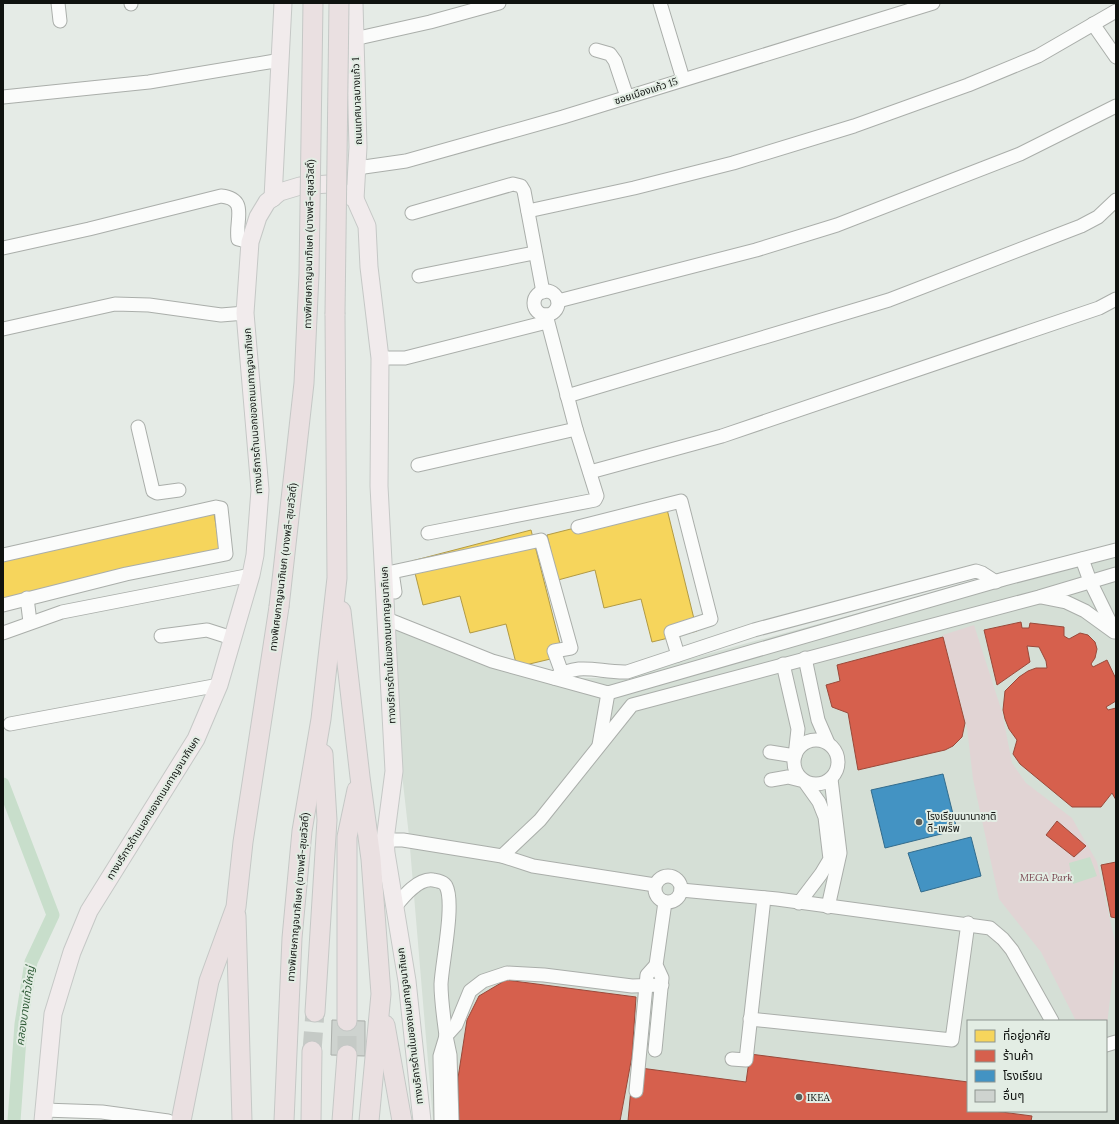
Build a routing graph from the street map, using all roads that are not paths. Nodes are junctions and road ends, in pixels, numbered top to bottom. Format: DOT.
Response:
graph roads {
  1 [pos="58,3"];
  2 [pos="284,3"];
  3 [pos="312,3"];
  4 [pos="339,3"];
  5 [pos="354,3"];
  6 [pos="499,3"];
  7 [pos="660,3"];
  8 [pos="933,3"];
  9 [pos="1116,11"];
  10 [pos="60,21"];
  11 [pos="1093,24"];
  12 [pos="354,39"];
  13 [pos="596,50"];
  14 [pos="1116,57"];
  15 [pos="280,60"];
  16 [pos="683,79"];
  17 [pos="3,97"];
  18 [pos="628,97"];
  19 [pos="1116,106"];
  20 [pos="357,168"];
  21 [pos="273,198"];
  22 [pos="355,199"];
  23 [pos="1116,200"];
  24 [pos="528,211"];
  25 [pos="412,213"];
  26 [pos="250,242"];
  27 [pos="3,248"];
  28 [pos="534,253"];
  29 [pos="419,276"];
  30 [pos="543,292"];
  31 [pos="1116,299"];
  32 [pos="558,301"];
  33 [pos="245,313"];
  34 [pos="546,318"];
  35 [pos="3,329"];
  36 [pos="380,358"];
  37 [pos="567,396"];
  38 [pos="138,427"];
  39 [pos="576,429"];
  40 [pos="418,465"];
  41 [pos="590,472"];
  42 [pos="179,490"];
  43 [pos="578,527"];
  44 [pos="428,533"];
  45 [pos="1112,552"];
  46 [pos="3,555"];
  47 [pos="1082,559"];
  48 [pos="251,575"];
  49 [pos="1116,575"];
  50 [pos="337,578"];
  51 [pos="1090,581"];
  52 [pos="996,582"];
  53 [pos="395,592"];
  54 [pos="1039,597"];
  55 [pos="27,598"];
  56 [pos="3,605"];
  57 [pos="387,619"];
  58 [pos="30,622"];
  59 [pos="754,630"];
  60 [pos="3,632"];
  61 [pos="1115,634"];
  62 [pos="160,636"];
  63 [pos="232,638"];
  64 [pos="760,650"];
  65 [pos="678,655"];
  66 [pos="804,658"];
  67 [pos="782,664"];
  68 [pos="558,676"];
  69 [pos="219,685"];
  70 [pos="628,688"];
  71 [pos="608,693"];
  72 [pos="632,705"];
  73 [pos="322,719"];
  74 [pos="10,724"];
  75 [pos="828,743"];
  76 [pos="599,746"];
  77 [pos="770,752"];
  78 [pos="795,756"];
  79 [pos="360,777"];
  80 [pos="831,779"];
  81 [pos="771,780"];
  82 [pos="804,780"];
  83 [pos="385,840"];
  84 [pos="502,856"];
  85 [pos="655,885"];
  86 [pos="681,890"];
  87 [pos="764,898"];
  88 [pos="665,902"];
  89 [pos="799,903"];
  90 [pos="236,907"];
  91 [pos="395,907"];
  92 [pos="828,907"];
  93 [pos="968,923"];
  94 [pos="656,965"];
  95 [pos="646,984"];
  96 [pos="662,985"];
  97 [pos="381,994"];
  98 [pos="315,1012"];
  99 [pos="750,1019"];
  100 [pos="1051,1020"];
  101 [pos="347,1021"];
  102 [pos="446,1036"];
  103 [pos="655,1050"];
  104 [pos="312,1051"];
  105 [pos="347,1055"];
  106 [pos="732,1058"];
  107 [pos="636,1092"];
  108 [pos="44,1115"];
  109 [pos="168,1121"];
  110 [pos="181,1121"];
  111 [pos="242,1121"];
  112 [pos="284,1121"];
  113 [pos="311,1121"];
  114 [pos="342,1121"];
  115 [pos="369,1121"];
  116 [pos="402,1121"];
  117 [pos="422,1121"];
  118 [pos="441,1121"];
  119 [pos="452,1121"];
  1 -- 10 [label="street"];
  2 -- 15 [label="main road"];
  3 -- 90 [label="highway, ทางพิเศษกาญจนาภิเษก (บางพลี-สุขสวัสดิ์), bridge"];
  4 -- 50 [label="highway, ทางพิเศษกาญจนาภิเษก (บางพลี-สุขสวัสดิ์), bridge"];
  5 -- 12 [label="main road, ถนนเทศบาลบางแก้ว 1"];
  6 -- 12 [label="street"];
  7 -- 16 [label="street"];
  8 -- 16 [label="street, ซอยเมืองแก้ว 15"];
  9 -- 11 [label="street"];
  11 -- 14 [label="street"];
  11 -- 24 [label="street"];
  12 -- 20 [label="main road, ถนนเทศบาลบางแก้ว 1"];
  13 -- 18 [label="street"];
  15 -- 17 [label="street"];
  15 -- 21 [label="main road"];
  16 -- 18 [label="street, ซอยเมืองแก้ว 15"];
  18 -- 20 [label="street, ซอยเมืองแก้ว 15"];
  19 -- 32 [label="street"];
  20 -- 22 [label="main road, ถนนเทศบาลบางแก้ว 1"];
  21 -- 22 [label="main road, ทางบริการด้านนอกของถนนกาญจนาภิเษก"];
  21 -- 26 [label="main road, ทางบริการด้านนอกของถนนกาญจนาภิเษก"];
  22 -- 36 [label="main road, ทางบริการด้านในของถนนกาญจนาภิเษก"];
  23 -- 37 [label="street"];
  24 -- 25 [label="street"];
  24 -- 28 [label="street"];
  26 -- 27 [label="street"];
  26 -- 33 [label="main road, ทางบริการด้านนอกของถนนกาญจนาภิเษก"];
  28 -- 29 [label="street"];
  28 -- 30 [label="street"];
  30 -- 32 [label="street"];
  30 -- 34 [label="street"];
  31 -- 41 [label="street"];
  32 -- 34 [label="street"];
  33 -- 35 [label="street"];
  33 -- 48 [label="main road, ทางบริการด้านนอกของถนนกาญจนาภิเษก"];
  34 -- 36 [label="street"];
  34 -- 37 [label="street"];
  36 -- 57 [label="main road, ทางบริการด้านในของถนนกาญจนาภิเษก"];
  37 -- 39 [label="street"];
  38 -- 42 [label="street"];
  39 -- 40 [label="street"];
  39 -- 41 [label="street"];
  41 -- 44 [label="street"];
  43 -- 65 [label="street"];
  45 -- 47 [label="street"];
  45 -- 49 [label="street"];
  46 -- 55 [label="street"];
  47 -- 51 [label="street"];
  47 -- 52 [label="street"];
  48 -- 58 [label="street"];
  48 -- 63 [label="main road, ทางบริการด้านนอกของถนนกาญจนาภิเษก"];
  49 -- 51 [label="street"];
  50 -- 73 [label="highway, ทางพิเศษกาญจนาภิเษก (บางพลี-สุขสวัสดิ์)"];
  50 -- 79 [label="highway, ทางพิเศษกาญจนาภิเษก (บางพลี-สุขสวัสดิ์)"];
  51 -- 54 [label="street"];
  51 -- 61 [label="street"];
  52 -- 59 [label="street"];
  52 -- 64 [label="street"];
  53 -- 68 [label="street"];
  54 -- 61 [label="street"];
  54 -- 66 [label="street"];
  55 -- 56 [label="street"];
  55 -- 58 [label="street"];
  57 -- 68 [label="street"];
  57 -- 83 [label="main road, ทางบริการด้านในของถนนกาญจนาภิเษก"];
  58 -- 60 [label="street"];
  59 -- 64 [label="street"];
  59 -- 65 [label="street"];
  62 -- 63 [label="street"];
  63 -- 69 [label="main road, ทางบริการด้านนอกของถนนกาญจนาภิเษก"];
  64 -- 70 [label="street"];
  65 -- 68 [label="street"];
  66 -- 67 [label="street"];
  66 -- 75 [label="street"];
  67 -- 72 [label="street"];
  67 -- 78 [label="street"];
  68 -- 71 [label="street"];
  69 -- 74 [label="street"];
  69 -- 108 [label="main road, ทางบริการด้านนอกของถนนกาญจนาภิเษก"];
  70 -- 71 [label="street"];
  70 -- 72 [label="street"];
  71 -- 76 [label="street"];
  72 -- 76 [label="street"];
  73 -- 98 [label="highway"];
  73 -- 112 [label="highway, ทางพิเศษกาญจนาภิเษก (บางพลี-สุขสวัสดิ์)"];
  75 -- 78 [label="street"];
  75 -- 80 [label="street"];
  76 -- 84 [label="street"];
  77 -- 78 [label="street"];
  78 -- 82 [label="street"];
  79 -- 97 [label="highway, ทางพิเศษกาญจนาภิเษก (บางพลี-สุขสวัสดิ์)"];
  79 -- 101 [label="highway, ทางพิเศษกาญจนาภิเษก (บางพลี-สุขสวัสดิ์)"];
  80 -- 82 [label="street"];
  80 -- 92 [label="street"];
  81 -- 82 [label="street"];
  82 -- 89 [label="street"];
  83 -- 84 [label="street"];
  83 -- 91 [label="main road, ทางบริการด้านในของถนนกาญจนาภิเษก"];
  84 -- 85 [label="street"];
  85 -- 86 [label="street"];
  85 -- 88 [label="street"];
  86 -- 87 [label="street"];
  86 -- 88 [label="street"];
  87 -- 89 [label="street"];
  87 -- 99 [label="street"];
  88 -- 94 [label="street"];
  89 -- 92 [label="street"];
  90 -- 110 [label="highway, ทางพิเศษกาญจนาภิเษก (บางพลี-สุขสวัสดิ์)"];
  90 -- 111 [label="highway"];
  91 -- 102 [label="street"];
  91 -- 117 [label="main road, ทางบริการด้านในของถนนกาญจนาภิเษก"];
  92 -- 93 [label="street"];
  93 -- 99 [label="street"];
  93 -- 100 [label="street"];
  94 -- 95 [label="street"];
  94 -- 96 [label="street"];
  95 -- 96 [label="street"];
  95 -- 102 [label="street"];
  95 -- 107 [label="street"];
  96 -- 103 [label="street"];
  97 -- 115 [label="highway, ทางพิเศษกาญจนาภิเษก (บางพลี-สุขสวัสดิ์)"];
  97 -- 116 [label="highway"];
  99 -- 106 [label="street"];
  102 -- 118 [label="street"];
  102 -- 119 [label="street"];
  104 -- 113 [label="highway"];
  105 -- 114 [label="highway"];
  108 -- 109 [label="street"];
}
